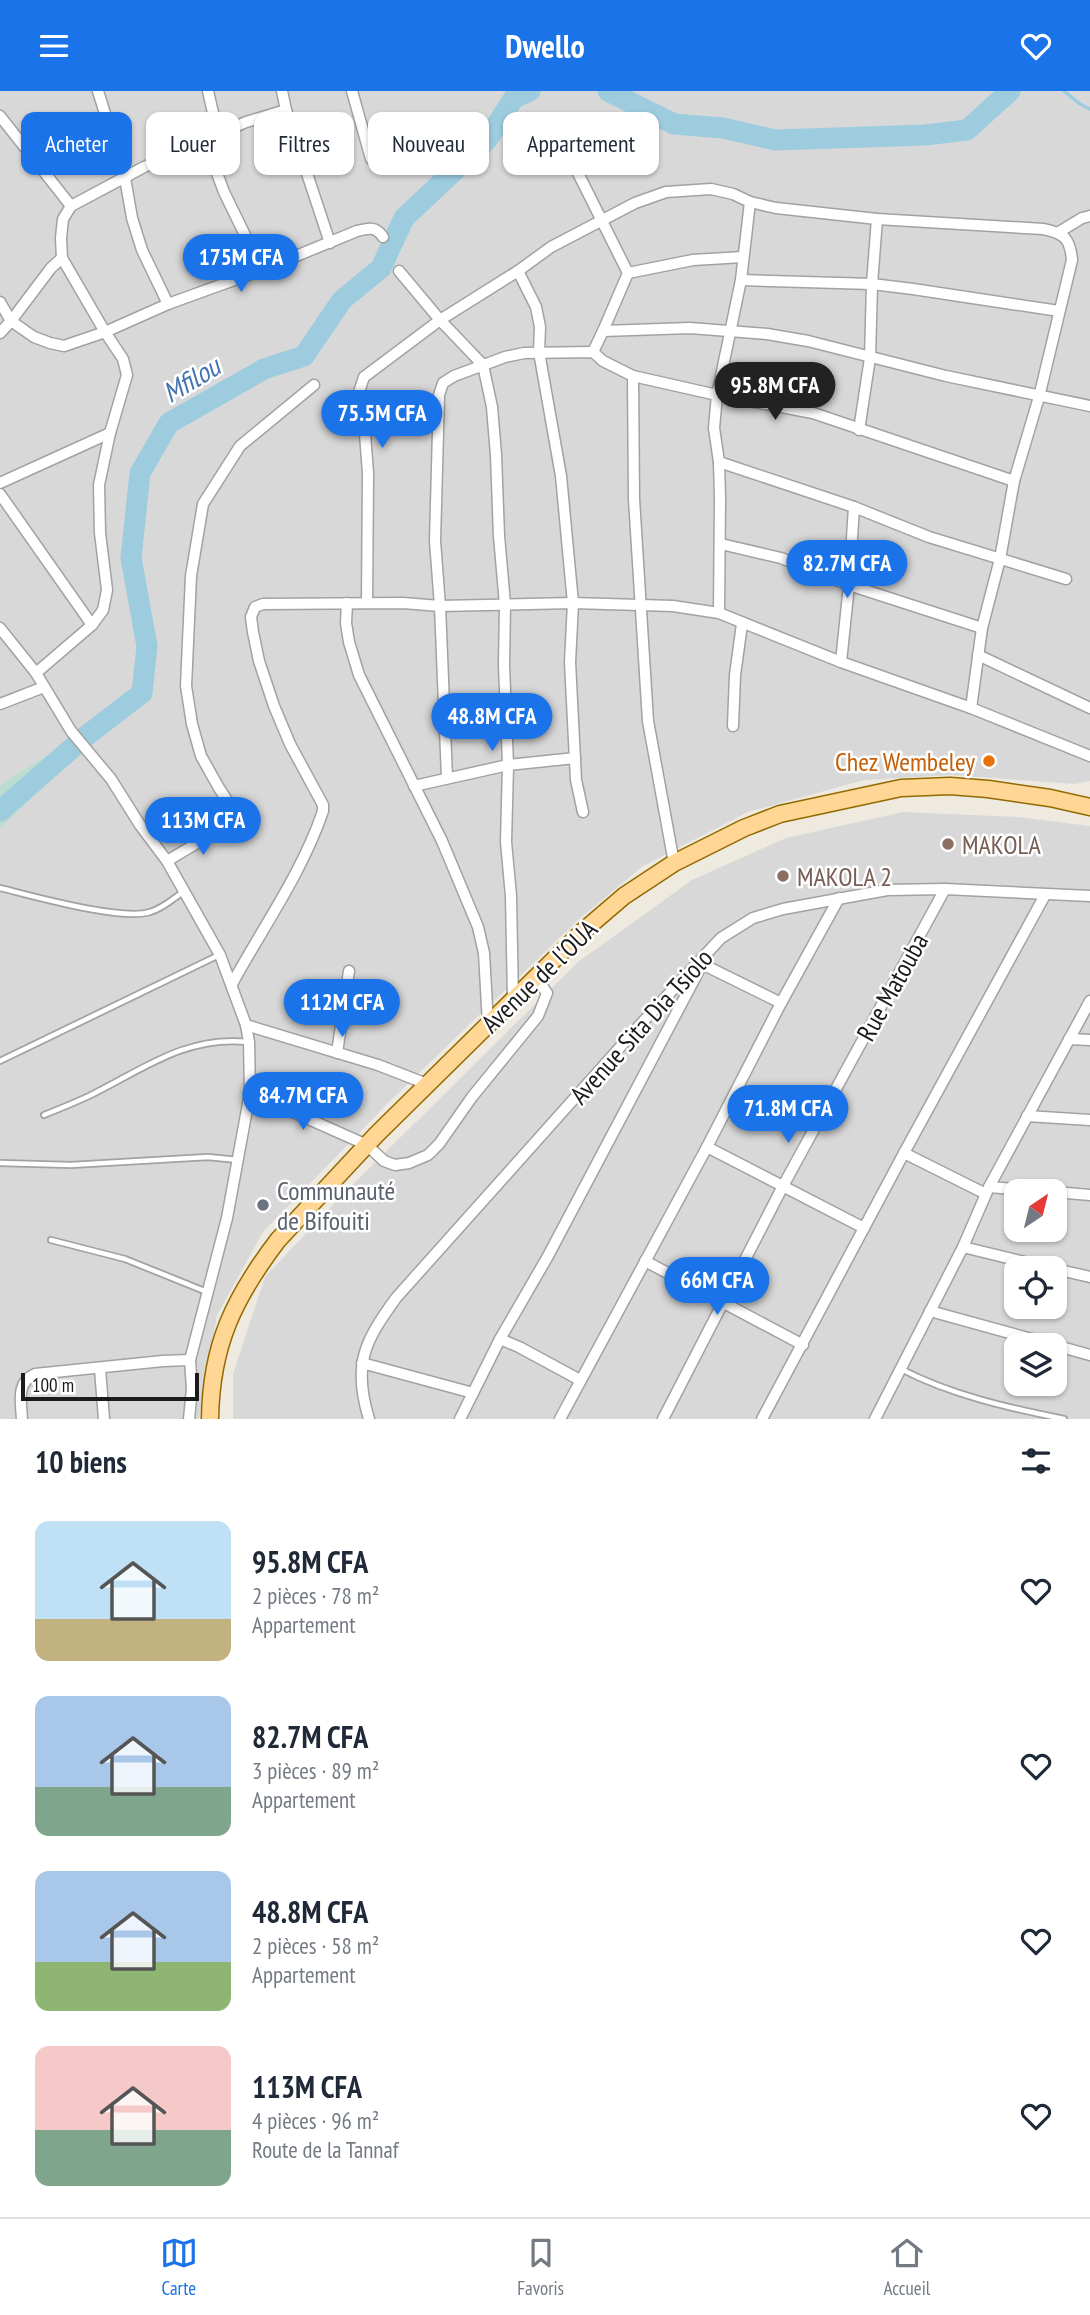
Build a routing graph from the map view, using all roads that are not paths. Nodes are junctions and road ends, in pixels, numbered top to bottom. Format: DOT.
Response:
graph roads {
  1 [pos="98,91"];
  2 [pos="208,91"];
  3 [pos="282,91"];
  4 [pos="352,91"];
  5 [pos="286,110"];
  6 [pos="213,112"];
  7 [pos="0,116"];
  8 [pos="240,125"];
  9 [pos="368,148"];
  10 [pos="146,166"];
  11 [pos="218,175"];
  12 [pos="578,175"];
  13 [pos="125,178"];
  14 [pos="750,202"];
  15 [pos="71,206"];
  16 [pos="1090,216"];
  17 [pos="877,219"];
  18 [pos="601,220"];
  19 [pos="1059,232"];
  20 [pos="383,237"];
  21 [pos="330,243"];
  22 [pos="743,257"];
  23 [pos="62,258"];
  24 [pos="262,270"];
  25 [pos="400,271"];
  26 [pos="519,271"];
  27 [pos="628,272"];
  28 [pos="741,280"];
  29 [pos="872,284"];
  30 [pos="0,302"];
  31 [pos="168,304"];
  32 [pos="1059,311"];
  33 [pos="440,320"];
  34 [pos="11,321"];
  35 [pos="732,330"];
  36 [pos="603,331"];
  37 [pos="104,332"];
  38 [pos="0,333"];
  39 [pos="540,352"];
  40 [pos="593,352"];
  41 [pos="870,358"];
  42 [pos="483,365"];
  43 [pos="633,376"];
  44 [pos="314,385"];
  45 [pos="717,395"];
  46 [pos="1039,397"];
  47 [pos="1090,406"];
  48 [pos="859,430"];
  49 [pos="110,433"];
  50 [pos="719,461"];
  51 [pos="1014,481"];
  52 [pos="0,483"];
  53 [pos="0,494"];
  54 [pos="854,507"];
  55 [pos="721,544"];
  56 [pos="1000,559"];
  57 [pos="1066,579"];
  58 [pos="849,585"];
  59 [pos="347,603"];
  60 [pos="367,603"];
  61 [pos="573,603"];
  62 [pos="505,604"];
  63 [pos="640,605"];
  64 [pos="440,606"];
  65 [pos="719,614"];
  66 [pos="742,624"];
  67 [pos="92,625"];
  68 [pos="0,628"];
  69 [pos="982,628"];
  70 [pos="978,655"];
  71 [pos="841,662"];
  72 [pos="36,673"];
  73 [pos="44,687"];
  74 [pos="0,704"];
  75 [pos="971,708"];
  76 [pos="1090,708"];
  77 [pos="733,726"];
  78 [pos="1090,756"];
  79 [pos="575,758"];
  80 [pos="508,765"];
  81 [pos="447,778"];
  82 [pos="414,786"];
  83 [pos="1090,796"];
  84 [pos="1050,798"];
  85 [pos="1090,807"];
  86 [pos="583,812"];
  87 [pos="167,861"];
  88 [pos="674,863"];
  89 [pos="0,888"];
  90 [pos="945,889"];
  91 [pos="184,892"];
  92 [pos="1045,895"];
  93 [pos="1090,896"];
  94 [pos="839,898"];
  95 [pos="720,938"];
  96 [pos="220,955"];
  97 [pos="702,964"];
  98 [pos="349,971"];
  99 [pos="536,977"];
  100 [pos="232,984"];
  101 [pos="513,1000"];
  102 [pos="1090,1001"];
  103 [pos="781,1003"];
  104 [pos="488,1024"];
  105 [pos="246,1025"];
  106 [pos="1069,1039"];
  107 [pos="1090,1040"];
  108 [pos="249,1042"];
  109 [pos="337,1053"];
  110 [pos="0,1061"];
  111 [pos="428,1084"];
  112 [pos="250,1093"];
  113 [pos="44,1115"];
  114 [pos="1027,1116"];
  115 [pos="1090,1121"];
  116 [pos="367,1145"];
  117 [pos="707,1147"];
  118 [pos="904,1153"];
  119 [pos="239,1160"];
  120 [pos="0,1163"];
  121 [pos="783,1186"];
  122 [pos="988,1190"];
  123 [pos="1004,1190"];
  124 [pos="1068,1193"];
  125 [pos="1090,1195"];
  126 [pos="864,1228"];
  127 [pos="51,1240"];
  128 [pos="963,1247"];
  129 [pos="1004,1257"];
  130 [pos="645,1261"];
  131 [pos="1067,1272"];
  132 [pos="1090,1277"];
  133 [pos="208,1292"];
  134 [pos="722,1302"];
  135 [pos="930,1311"];
  136 [pos="500,1339"];
  137 [pos="803,1345"];
  138 [pos="1090,1355"];
  139 [pos="190,1360"];
  140 [pos="362,1363"];
  141 [pos="100,1369"];
  142 [pos="900,1369"];
  143 [pos="580,1380"];
  144 [pos="473,1393"];
  145 [pos="22,1419"];
  146 [pos="104,1419"];
  147 [pos="189,1419"];
  148 [pos="210,1419"];
  149 [pos="369,1419"];
  150 [pos="460,1419"];
  151 [pos="560,1419"];
  152 [pos="663,1419"];
  153 [pos="762,1419"];
  154 [pos="875,1419"];
  155 [pos="1064,1419"];
  1 -- 13 [label="street"];
  2 -- 6 [label="street"];
  3 -- 5 [label="street"];
  4 -- 9 [label="street"];
  5 -- 8 [label="street"];
  5 -- 21 [label="street"];
  7 -- 15 [label="street"];
  10 -- 13 [label="street"];
  11 -- 24 [label="street"];
  12 -- 18 [label="street"];
  13 -- 15 [label="street"];
  13 -- 31 [label="street"];
  14 -- 17 [label="street"];
  14 -- 18 [label="street"];
  14 -- 22 [label="street"];
  15 -- 23 [label="street"];
  16 -- 19 [label="street"];
  17 -- 19 [label="street"];
  17 -- 29 [label="street"];
  18 -- 26 [label="street"];
  18 -- 27 [label="street"];
  19 -- 32 [label="street"];
  20 -- 21 [label="street"];
  21 -- 24 [label="street"];
  22 -- 27 [label="street"];
  22 -- 28 [label="street"];
  23 -- 34 [label="street"];
  23 -- 37 [label="street"];
  24 -- 31 [label="street"];
  25 -- 33 [label="street"];
  26 -- 33 [label="street"];
  26 -- 39 [label="street"];
  27 -- 36 [label="street"];
  28 -- 29 [label="street"];
  28 -- 35 [label="street"];
  29 -- 32 [label="street"];
  29 -- 41 [label="street"];
  30 -- 34 [label="street"];
  31 -- 37 [label="street"];
  32 -- 46 [label="street"];
  33 -- 42 [label="street"];
  33 -- 60 [label="street"];
  34 -- 37 [label="street"];
  34 -- 38 [label="street"];
  35 -- 36 [label="street"];
  35 -- 41 [label="street"];
  35 -- 45 [label="street"];
  36 -- 40 [label="street"];
  37 -- 49 [label="street"];
  39 -- 40 [label="street"];
  39 -- 42 [label="street"];
  39 -- 61 [label="street"];
  40 -- 43 [label="street"];
  41 -- 46 [label="street"];
  41 -- 48 [label="street"];
  42 -- 62 [label="street"];
  42 -- 64 [label="street"];
  43 -- 45 [label="street"];
  43 -- 63 [label="street"];
  44 -- 87 [label="street"];
  45 -- 48 [label="street"];
  45 -- 50 [label="street"];
  46 -- 47 [label="street"];
  46 -- 51 [label="street"];
  48 -- 51 [label="street"];
  49 -- 52 [label="street"];
  49 -- 67 [label="street"];
  50 -- 54 [label="street"];
  50 -- 55 [label="street"];
  51 -- 56 [label="street"];
  53 -- 67 [label="street"];
  54 -- 56 [label="street"];
  54 -- 58 [label="street"];
  55 -- 58 [label="street"];
  55 -- 65 [label="street"];
  56 -- 57 [label="street"];
  56 -- 69 [label="street"];
  58 -- 69 [label="street"];
  58 -- 71 [label="street"];
  59 -- 60 [label="street"];
  59 -- 82 [label="street"];
  59 -- 100 [label="street"];
  60 -- 64 [label="street"];
  61 -- 62 [label="street"];
  61 -- 63 [label="street"];
  61 -- 79 [label="street"];
  62 -- 64 [label="street"];
  62 -- 80 [label="street"];
  63 -- 65 [label="street"];
  63 -- 88 [label="street"];
  64 -- 81 [label="street"];
  65 -- 66 [label="street"];
  66 -- 71 [label="street"];
  66 -- 77 [label="street"];
  67 -- 72 [label="street"];
  68 -- 72 [label="street"];
  69 -- 70 [label="street"];
  70 -- 75 [label="street"];
  70 -- 76 [label="street"];
  71 -- 75 [label="street"];
  72 -- 73 [label="street"];
  73 -- 74 [label="street"];
  73 -- 87 [label="street"];
  75 -- 78 [label="street"];
  79 -- 80 [label="street"];
  79 -- 86 [label="street"];
  80 -- 81 [label="street"];
  80 -- 101 [label="street"];
  81 -- 82 [label="street"];
  82 -- 104 [label="street"];
  83 -- 84 [label="main road, Avenue de l'OUA"];
  84 -- 85 [label="main road, Avenue de l'OUA"];
  84 -- 88 [label="main road, Avenue de l'OUA"];
  87 -- 91 [label="street"];
  88 -- 99 [label="main road, Avenue de l'OUA"];
  89 -- 91 [label="lane"];
  90 -- 92 [label="street, Avenue Sita Dia Tsiolo"];
  90 -- 94 [label="street, Avenue Sita Dia Tsiolo"];
  90 -- 121 [label="street, Rue Matouba"];
  91 -- 96 [label="street"];
  92 -- 93 [label="street, Avenue Sita Dia Tsiolo"];
  92 -- 118 [label="street"];
  94 -- 95 [label="street, Avenue Sita Dia Tsiolo"];
  94 -- 103 [label="street"];
  95 -- 97 [label="street"];
  95 -- 140 [label="street, Avenue Sita Dia Tsiolo"];
  96 -- 100 [label="street"];
  96 -- 110 [label="lane"];
  97 -- 103 [label="street"];
  97 -- 136 [label="street"];
  98 -- 109 [label="street"];
  99 -- 101 [label="main road, Avenue de l'OUA"];
  99 -- 116 [label="street"];
  100 -- 105 [label="street"];
  101 -- 104 [label="main road, Avenue de l'OUA"];
  102 -- 106 [label="street"];
  103 -- 117 [label="street"];
  104 -- 111 [label="main road, Avenue de l'OUA"];
  105 -- 108 [label="street"];
  105 -- 109 [label="street"];
  106 -- 107 [label="street"];
  106 -- 114 [label="street"];
  108 -- 112 [label="street"];
  108 -- 113 [label="lane"];
  109 -- 111 [label="street"];
  111 -- 116 [label="main road, Avenue de l'OUA"];
  112 -- 116 [label="street"];
  112 -- 119 [label="street"];
  114 -- 115 [label="street"];
  114 -- 122 [label="street"];
  116 -- 148 [label="main road, Avenue de l'OUA"];
  117 -- 121 [label="street"];
  117 -- 130 [label="street"];
  118 -- 122 [label="street"];
  118 -- 126 [label="street"];
  119 -- 120 [label="lane"];
  119 -- 133 [label="street"];
  121 -- 126 [label="street"];
  121 -- 134 [label="street, Rue Matouba"];
  122 -- 123 [label="street"];
  122 -- 128 [label="street"];
  124 -- 125 [label="street"];
  126 -- 137 [label="street"];
  127 -- 133 [label="lane"];
  128 -- 129 [label="street"];
  128 -- 135 [label="street"];
  130 -- 134 [label="street"];
  130 -- 143 [label="street"];
  131 -- 132 [label="street"];
  133 -- 139 [label="street"];
  134 -- 137 [label="street"];
  134 -- 152 [label="street, Rue Matouba"];
  135 -- 138 [label="street"];
  135 -- 142 [label="street"];
  136 -- 143 [label="street"];
  136 -- 144 [label="street"];
  137 -- 153 [label="street"];
  139 -- 141 [label="street"];
  139 -- 147 [label="street"];
  140 -- 144 [label="street"];
  140 -- 149 [label="street, Avenue Sita Dia Tsiolo"];
  141 -- 145 [label="street"];
  141 -- 146 [label="street"];
  142 -- 154 [label="street"];
  142 -- 155 [label="lane"];
  143 -- 151 [label="street"];
  144 -- 150 [label="street"];
}
